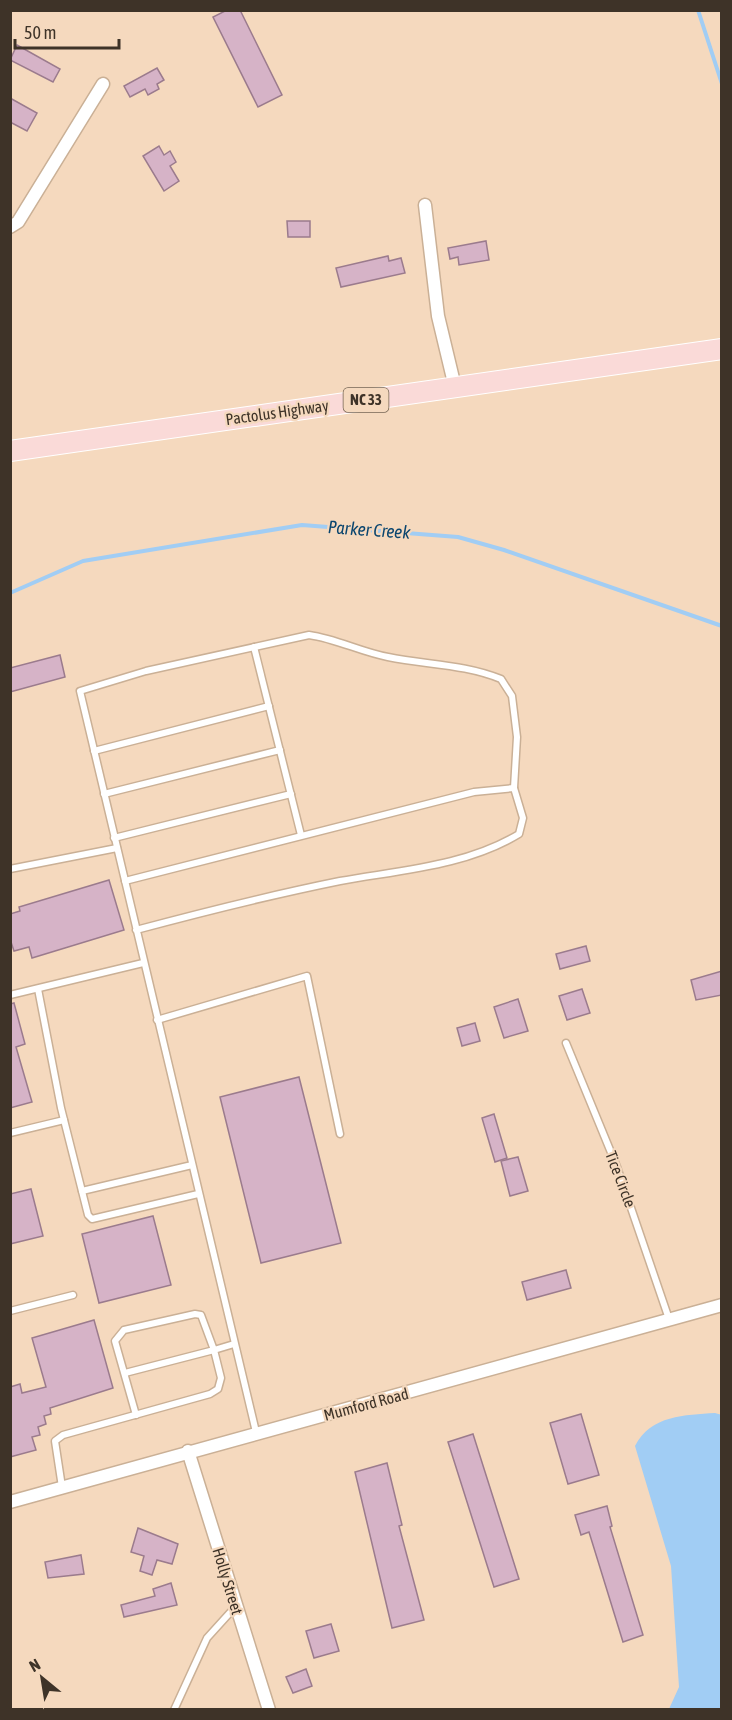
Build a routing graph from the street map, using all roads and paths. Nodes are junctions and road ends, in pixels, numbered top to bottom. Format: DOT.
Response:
graph roads {
  1 [pos="103,84"];
  2 [pos="425,205"];
  3 [pos="10,227"];
  4 [pos="722,349"];
  5 [pos="455,387"];
  6 [pos="10,451"];
  7 [pos="254,647"];
  8 [pos="269,706"];
  9 [pos="280,750"];
  10 [pos="94,751"];
  11 [pos="514,788"];
  12 [pos="104,794"];
  13 [pos="291,794"];
  14 [pos="302,835"];
  15 [pos="114,838"];
  16 [pos="117,848"];
  17 [pos="10,869"];
  18 [pos="125,881"];
  19 [pos="136,930"];
  20 [pos="143,963"];
  21 [pos="38,989"];
  22 [pos="10,995"];
  23 [pos="157,1020"];
  24 [pos="566,1043"];
  25 [pos="64,1120"];
  26 [pos="10,1133"];
  27 [pos="340,1134"];
  28 [pos="192,1165"];
  29 [pos="82,1191"];
  30 [pos="198,1194"];
  31 [pos="73,1295"];
  32 [pos="722,1305"];
  33 [pos="10,1311"];
  34 [pos="669,1319"];
  35 [pos="234,1344"];
  36 [pos="214,1350"];
  37 [pos="125,1373"];
  38 [pos="136,1415"];
  39 [pos="256,1432"];
  40 [pos="188,1452"];
  41 [pos="62,1487"];
  42 [pos="10,1502"];
  43 [pos="236,1606"];
  44 [pos="174,1710"];
  45 [pos="269,1710"];
  1 -- 3 [label="street"];
  2 -- 5 [label="street"];
  4 -- 5 [label="main road, Pactolus Highway / NC 33"];
  5 -- 6 [label="main road, Pactolus Highway / NC 33"];
  7 -- 8 [label="lane"];
  7 -- 10 [label="lane"];
  7 -- 11 [label="lane"];
  8 -- 9 [label="lane"];
  8 -- 10 [label="lane"];
  9 -- 12 [label="lane"];
  9 -- 13 [label="lane"];
  10 -- 12 [label="lane"];
  11 -- 14 [label="lane"];
  11 -- 19 [label="lane"];
  12 -- 15 [label="lane"];
  13 -- 14 [label="lane"];
  13 -- 15 [label="lane"];
  14 -- 18 [label="lane"];
  15 -- 16 [label="lane"];
  16 -- 17 [label="lane"];
  16 -- 18 [label="lane"];
  18 -- 19 [label="lane"];
  19 -- 20 [label="lane"];
  20 -- 21 [label="lane"];
  20 -- 23 [label="lane"];
  21 -- 22 [label="lane"];
  21 -- 25 [label="lane"];
  23 -- 27 [label="lane"];
  23 -- 28 [label="lane"];
  24 -- 34 [label="lane, Tice Circle"];
  25 -- 26 [label="lane"];
  25 -- 29 [label="lane"];
  28 -- 29 [label="lane"];
  28 -- 30 [label="lane"];
  29 -- 30 [label="lane"];
  30 -- 35 [label="lane"];
  31 -- 33 [label="lane"];
  32 -- 34 [label="street, Mumford Road"];
  34 -- 39 [label="street, Mumford Road"];
  35 -- 36 [label="lane"];
  35 -- 39 [label="lane"];
  36 -- 37 [label="lane"];
  36 -- 37 [label="lane"];
  36 -- 38 [label="lane"];
  37 -- 38 [label="lane"];
  38 -- 41 [label="lane"];
  39 -- 40 [label="street, Mumford Road"];
  40 -- 41 [label="street, Mumford Road"];
  40 -- 43 [label="street, Holly Street"];
  41 -- 42 [label="street, Mumford Road"];
  43 -- 44 [label="lane"];
  43 -- 45 [label="street, Holly Street"];
}
